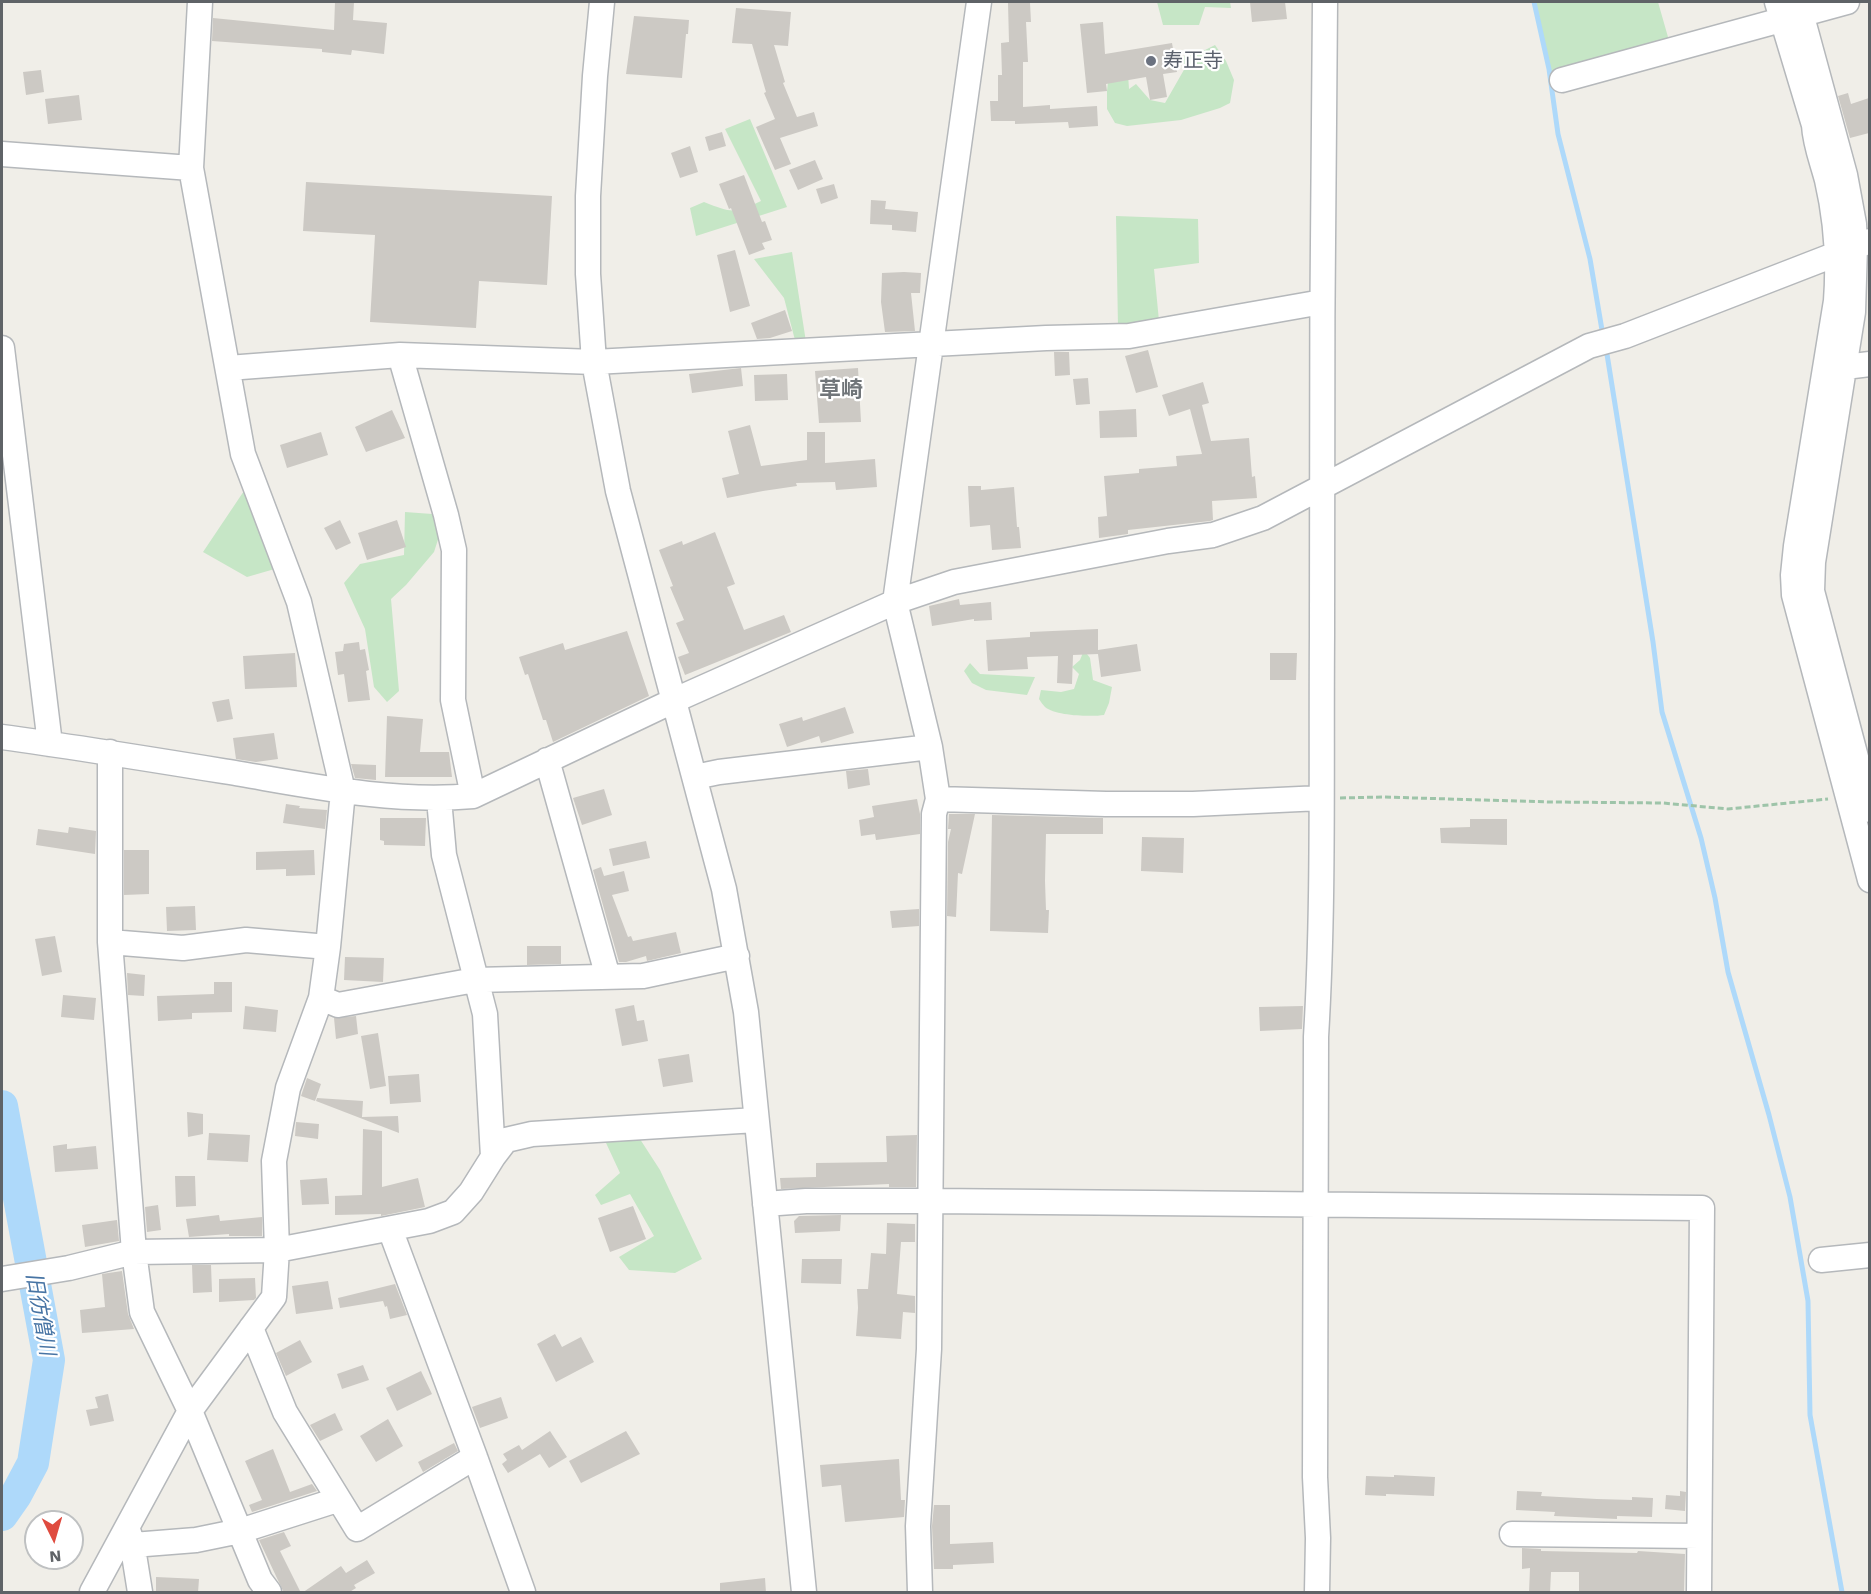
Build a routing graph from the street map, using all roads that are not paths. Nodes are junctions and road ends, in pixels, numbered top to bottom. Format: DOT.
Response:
graph roads {
  1 [pos="200,2"];
  2 [pos="602,2"];
  3 [pos="979,2"];
  4 [pos="1325,2"];
  5 [pos="1847,2"];
  6 [pos="1790,9"];
  7 [pos="1562,80"];
  8 [pos="2,154"];
  9 [pos="191,168"];
  10 [pos="1854,247"];
  11 [pos="1322,302"];
  12 [pos="930,344"];
  13 [pos="2,348"];
  14 [pos="400,355"];
  15 [pos="594,362"];
  16 [pos="1869,364"];
  17 [pos="1845,367"];
  18 [pos="228,368"];
  19 [pos="1322,487"];
  20 [pos="895,602"];
  21 [pos="675,700"];
  22 [pos="2,737"];
  23 [pos="50,744"];
  24 [pos="930,747"];
  25 [pos="110,752"];
  26 [pos="547,760"];
  27 [pos="695,777"];
  28 [pos="343,791"];
  29 [pos="473,796"];
  30 [pos="1868,796"];
  31 [pos="1321,798"];
  32 [pos="440,799"];
  33 [pos="938,799"];
  34 [pos="1869,880"];
  35 [pos="110,942"];
  36 [pos="328,947"];
  37 [pos="737,956"];
  38 [pos="608,977"];
  39 [pos="475,980"];
  40 [pos="321,998"];
  41 [pos="756,1120"];
  42 [pos="493,1157"];
  43 [pos="932,1201"];
  44 [pos="765,1204"];
  45 [pos="1317,1205"];
  46 [pos="390,1229"];
  47 [pos="277,1250"];
  48 [pos="134,1252"];
  49 [pos="1869,1255"];
  50 [pos="1821,1260"];
  51 [pos="2,1279"];
  52 [pos="251,1328"];
  53 [pos="190,1411"];
  54 [pos="475,1457"];
  55 [pos="337,1500"];
  56 [pos="240,1531"];
  57 [pos="1512,1534"];
  58 [pos="130,1536"];
  59 [pos="1700,1536"];
  60 [pos="92,1593"];
  61 [pos="140,1593"];
  62 [pos="269,1593"];
  63 [pos="523,1593"];
  64 [pos="804,1593"];
  65 [pos="920,1593"];
  66 [pos="1317,1593"];
  67 [pos="1699,1593"];
  1 -- 9 [label="street"];
  2 -- 15 [label="street"];
  3 -- 12 [label="street"];
  4 -- 11 [label="street"];
  5 -- 6 [label="street"];
  6 -- 7 [label="street"];
  6 -- 10 [label="street"];
  8 -- 9 [label="street"];
  9 -- 18 [label="street"];
  10 -- 17 [label="street"];
  10 -- 19 [label="street"];
  10 -- 34 [label="street"];
  11 -- 12 [label="street"];
  11 -- 19 [label="street"];
  12 -- 15 [label="street"];
  12 -- 20 [label="street"];
  13 -- 23 [label="street"];
  14 -- 15 [label="street"];
  14 -- 18 [label="street"];
  14 -- 29 [label="street"];
  15 -- 21 [label="street"];
  16 -- 17 [label="street"];
  17 -- 30 [label="street"];
  18 -- 28 [label="street"];
  19 -- 20 [label="street"];
  19 -- 31 [label="street"];
  20 -- 21 [label="street"];
  20 -- 24 [label="street"];
  21 -- 26 [label="street"];
  21 -- 27 [label="street"];
  22 -- 23 [label="street"];
  23 -- 25 [label="street"];
  24 -- 27 [label="street"];
  24 -- 33 [label="street"];
  25 -- 28 [label="street"];
  25 -- 35 [label="street"];
  26 -- 29 [label="street"];
  26 -- 38 [label="street"];
  27 -- 37 [label="street"];
  28 -- 32 [label="street"];
  28 -- 36 [label="street"];
  29 -- 32 [label="street"];
  31 -- 33 [label="street"];
  31 -- 45 [label="street"];
  32 -- 39 [label="street"];
  33 -- 43 [label="street"];
  35 -- 36 [label="street"];
  35 -- 48 [label="street"];
  36 -- 40 [label="street"];
  37 -- 38 [label="street"];
  37 -- 41 [label="street"];
  38 -- 39 [label="street"];
  39 -- 40 [label="street"];
  39 -- 42 [label="street"];
  40 -- 47 [label="street"];
  41 -- 42 [label="street"];
  41 -- 44 [label="street"];
  42 -- 46 [label="street"];
  43 -- 44 [label="street"];
  43 -- 45 [label="street"];
  43 -- 65 [label="street"];
  44 -- 64 [label="street"];
  45 -- 59 [label="street"];
  45 -- 66 [label="street"];
  46 -- 47 [label="street"];
  46 -- 54 [label="street"];
  47 -- 48 [label="street"];
  47 -- 52 [label="street"];
  48 -- 51 [label="street"];
  48 -- 53 [label="street"];
  49 -- 50 [label="street"];
  52 -- 53 [label="street"];
  52 -- 55 [label="street"];
  53 -- 56 [label="street"];
  53 -- 58 [label="street"];
  54 -- 55 [label="street"];
  54 -- 63 [label="street"];
  55 -- 56 [label="street"];
  56 -- 58 [label="street"];
  56 -- 62 [label="street"];
  57 -- 59 [label="street"];
  58 -- 60 [label="street"];
  58 -- 61 [label="street"];
  59 -- 67 [label="street"];
}
